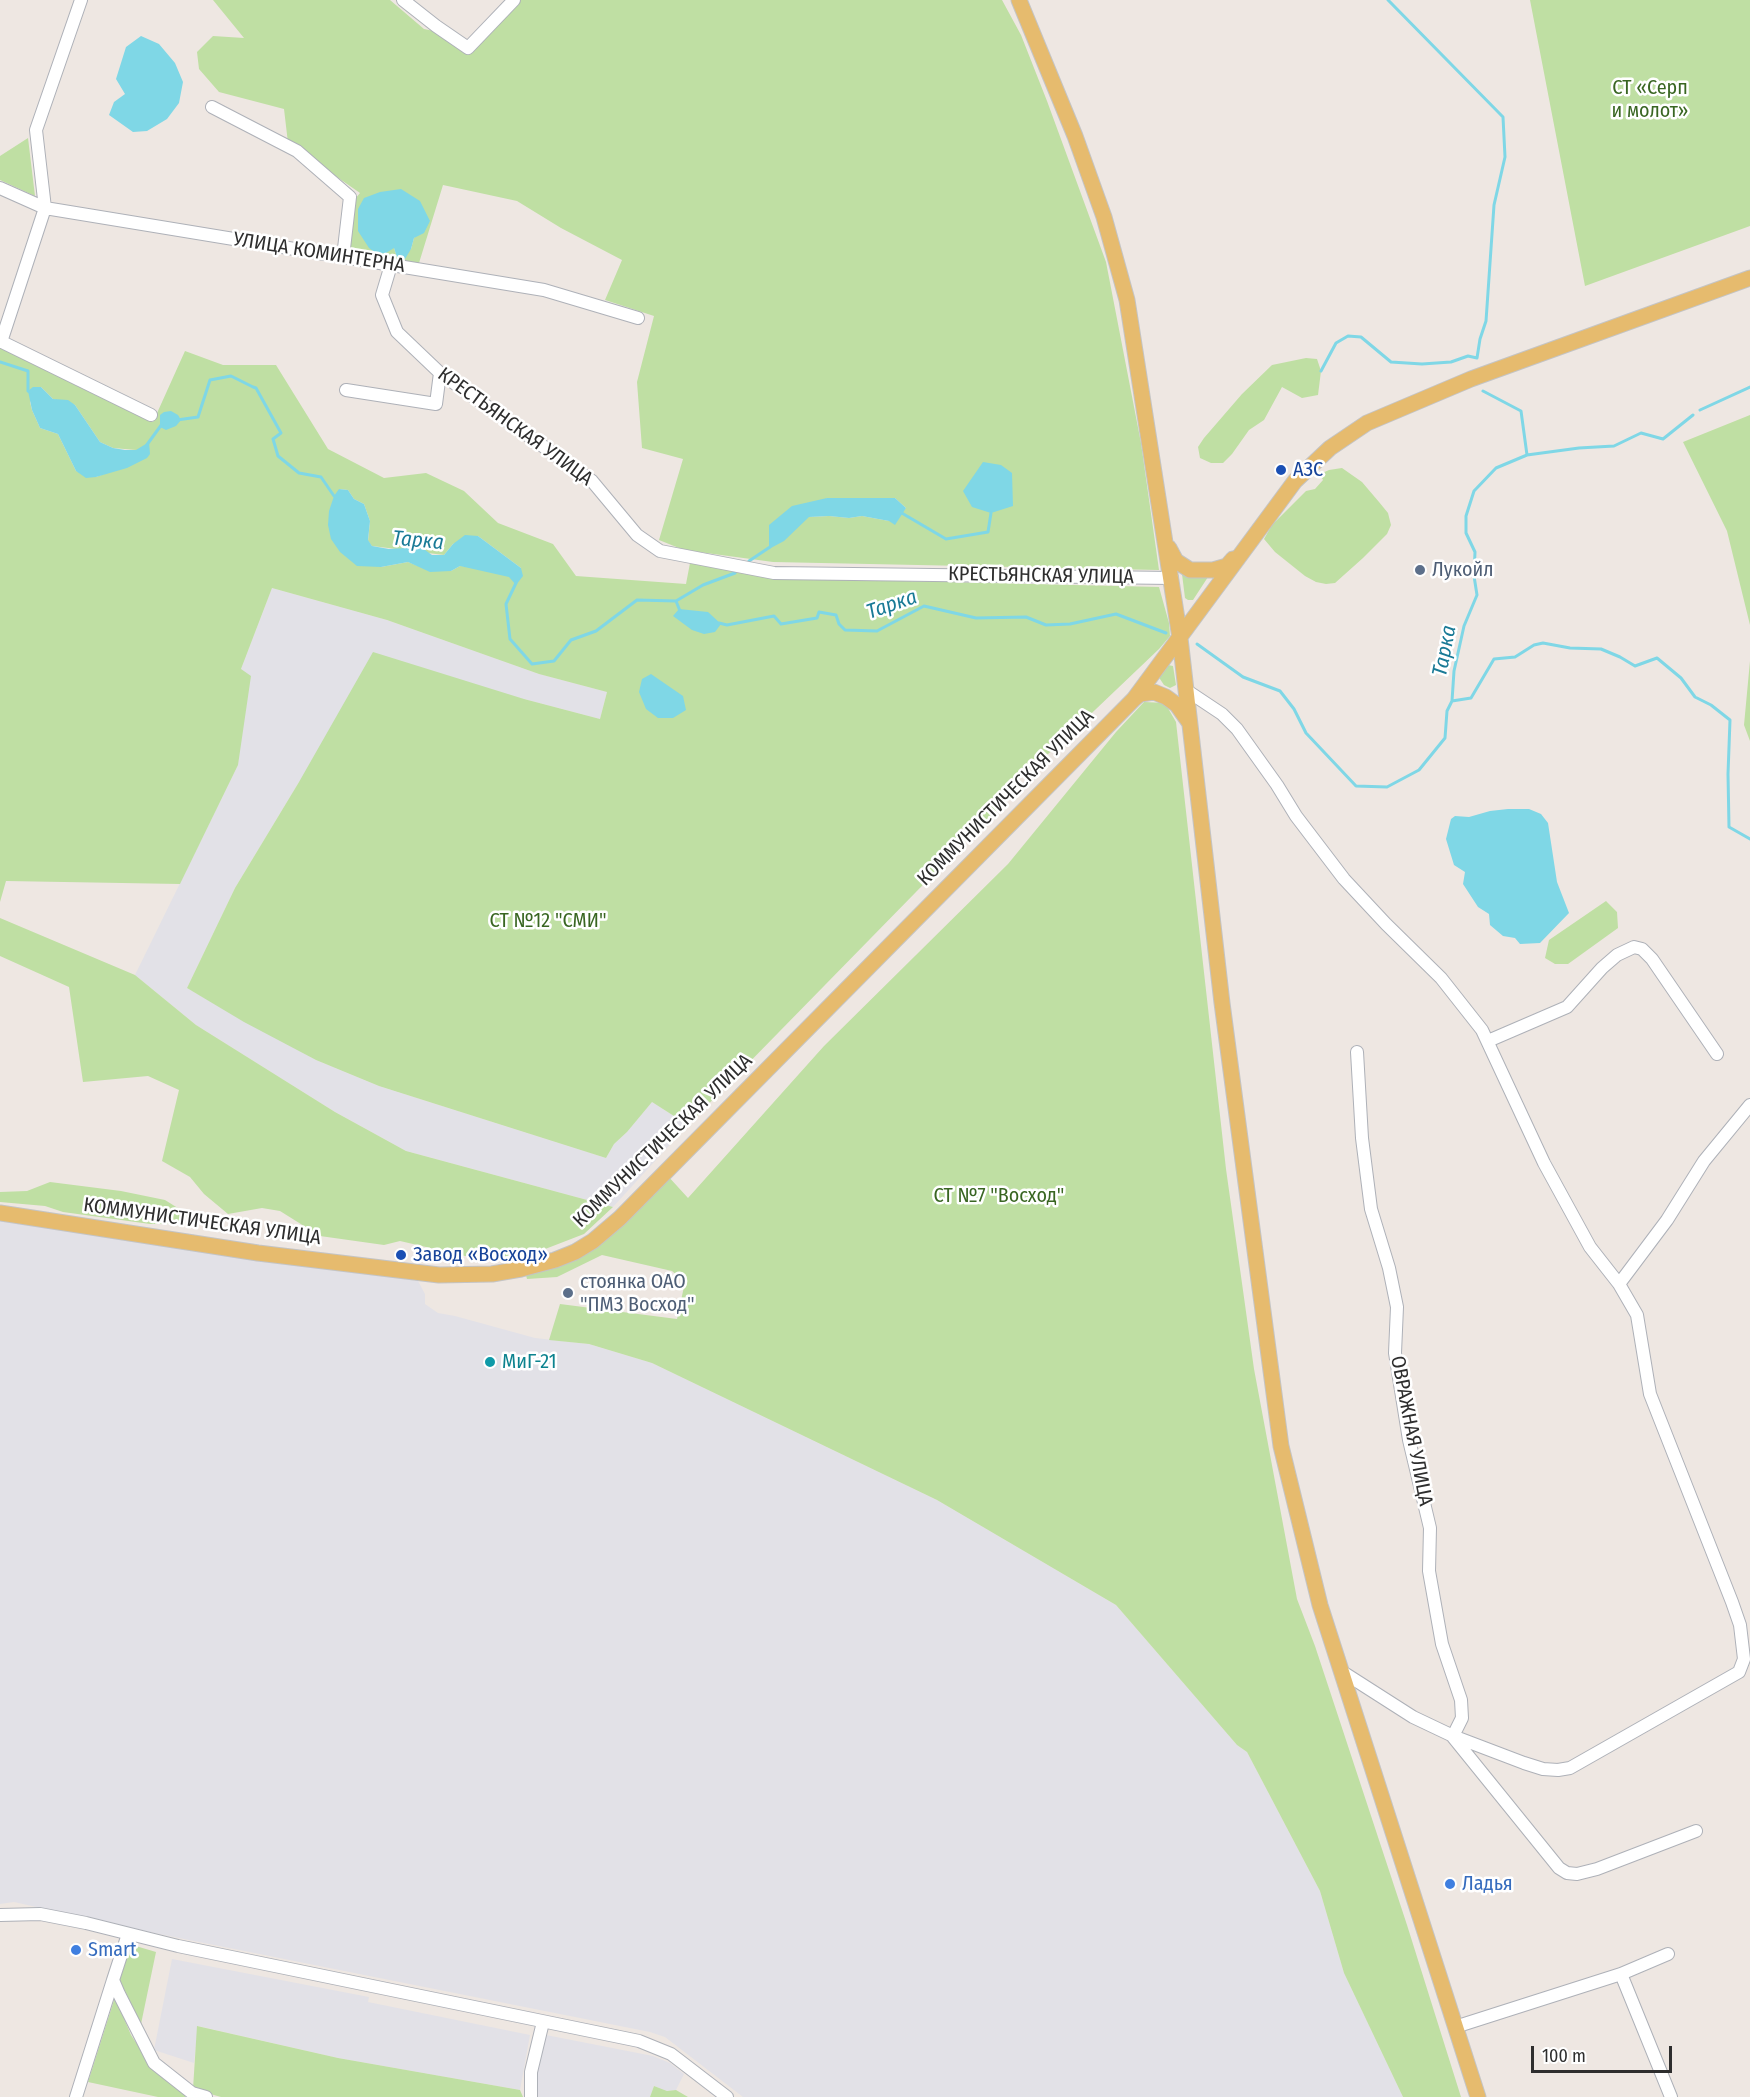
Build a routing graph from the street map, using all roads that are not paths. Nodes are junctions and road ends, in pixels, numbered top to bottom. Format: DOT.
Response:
graph roads {
  1 [pos="81,0"];
  2 [pos="403,0"];
  3 [pos="514,0"];
  4 [pos="1019,0"];
  5 [pos="212,107"];
  6 [pos="0,188"];
  7 [pos="45,208"];
  8 [pos="344,257"];
  9 [pos="391,265"];
  10 [pos="1750,278"];
  11 [pos="638,318"];
  12 [pos="1,342"];
  13 [pos="440,373"];
  14 [pos="346,390"];
  15 [pos="151,415"];
  16 [pos="1167,544"];
  17 [pos="1248,544"];
  18 [pos="1164,578"];
  19 [pos="1180,638"];
  20 [pos="1186,690"];
  21 [pos="1134,699"];
  22 [pos="1190,722"];
  23 [pos="1488,1041"];
  24 [pos="1357,1052"];
  25 [pos="1717,1054"];
  26 [pos="1750,1105"];
  27 [pos="0,1213"];
  28 [pos="1619,1284"];
  29 [pos="1750,1646"];
  30 [pos="1747,1664"];
  31 [pos="1341,1671"];
  32 [pos="1453,1736"];
  33 [pos="1696,1831"];
  34 [pos="0,1915"];
  35 [pos="128,1934"];
  36 [pos="1668,1954"];
  37 [pos="1621,1974"];
  38 [pos="113,1980"];
  39 [pos="543,2022"];
  40 [pos="1455,2027"];
  41 [pos="76,2097"];
  42 [pos="206,2097"];
  43 [pos="531,2097"];
  44 [pos="728,2097"];
  45 [pos="1478,2097"];
  46 [pos="1671,2097"];
  1 -- 7 [label="street"];
  2 -- 3 [label="street"];
  4 -- 16 [label="main road"];
  5 -- 8 [label="street"];
  6 -- 7 [label="street, УЛИЦА КОМИНТЕРНА"];
  7 -- 8 [label="street, УЛИЦА КОМИНТЕРНА"];
  7 -- 12 [label="street"];
  8 -- 9 [label="street, УЛИЦА КОМИНТЕРНА"];
  9 -- 11 [label="street, УЛИЦА КОМИНТЕРНА"];
  9 -- 13 [label="street, КРЕСТЬЯНСКАЯ УЛИЦА"];
  10 -- 17 [label="main road"];
  12 -- 15 [label="street"];
  13 -- 14 [label="street"];
  13 -- 18 [label="street, КРЕСТЬЯНСКАЯ УЛИЦА"];
  16 -- 17 [label="main road"];
  16 -- 18 [label="main road"];
  17 -- 19 [label="main road, КОММУНИСТИЧЕСКАЯ УЛИЦА"];
  18 -- 19 [label="main road"];
  19 -- 20 [label="main road"];
  19 -- 21 [label="main road, КОММУНИСТИЧЕСКАЯ УЛИЦА"];
  20 -- 22 [label="main road"];
  20 -- 23 [label="street"];
  21 -- 22 [label="main road"];
  21 -- 27 [label="main road, КОММУНИСТИЧЕСКАЯ УЛИЦА"];
  22 -- 31 [label="main road"];
  23 -- 25 [label="street"];
  23 -- 28 [label="street"];
  24 -- 32 [label="street, ОВРАЖНАЯ УЛИЦА"];
  26 -- 28 [label="street"];
  28 -- 30 [label="street"];
  29 -- 30 [label="street"];
  30 -- 32 [label="street"];
  31 -- 32 [label="street"];
  31 -- 40 [label="main road"];
  32 -- 33 [label="street"];
  34 -- 35 [label="street"];
  35 -- 38 [label="street"];
  35 -- 39 [label="street"];
  36 -- 37 [label="street"];
  37 -- 40 [label="street"];
  37 -- 46 [label="street"];
  38 -- 41 [label="street"];
  38 -- 42 [label="street"];
  39 -- 43 [label="street"];
  39 -- 44 [label="street"];
  40 -- 45 [label="main road"];
}
